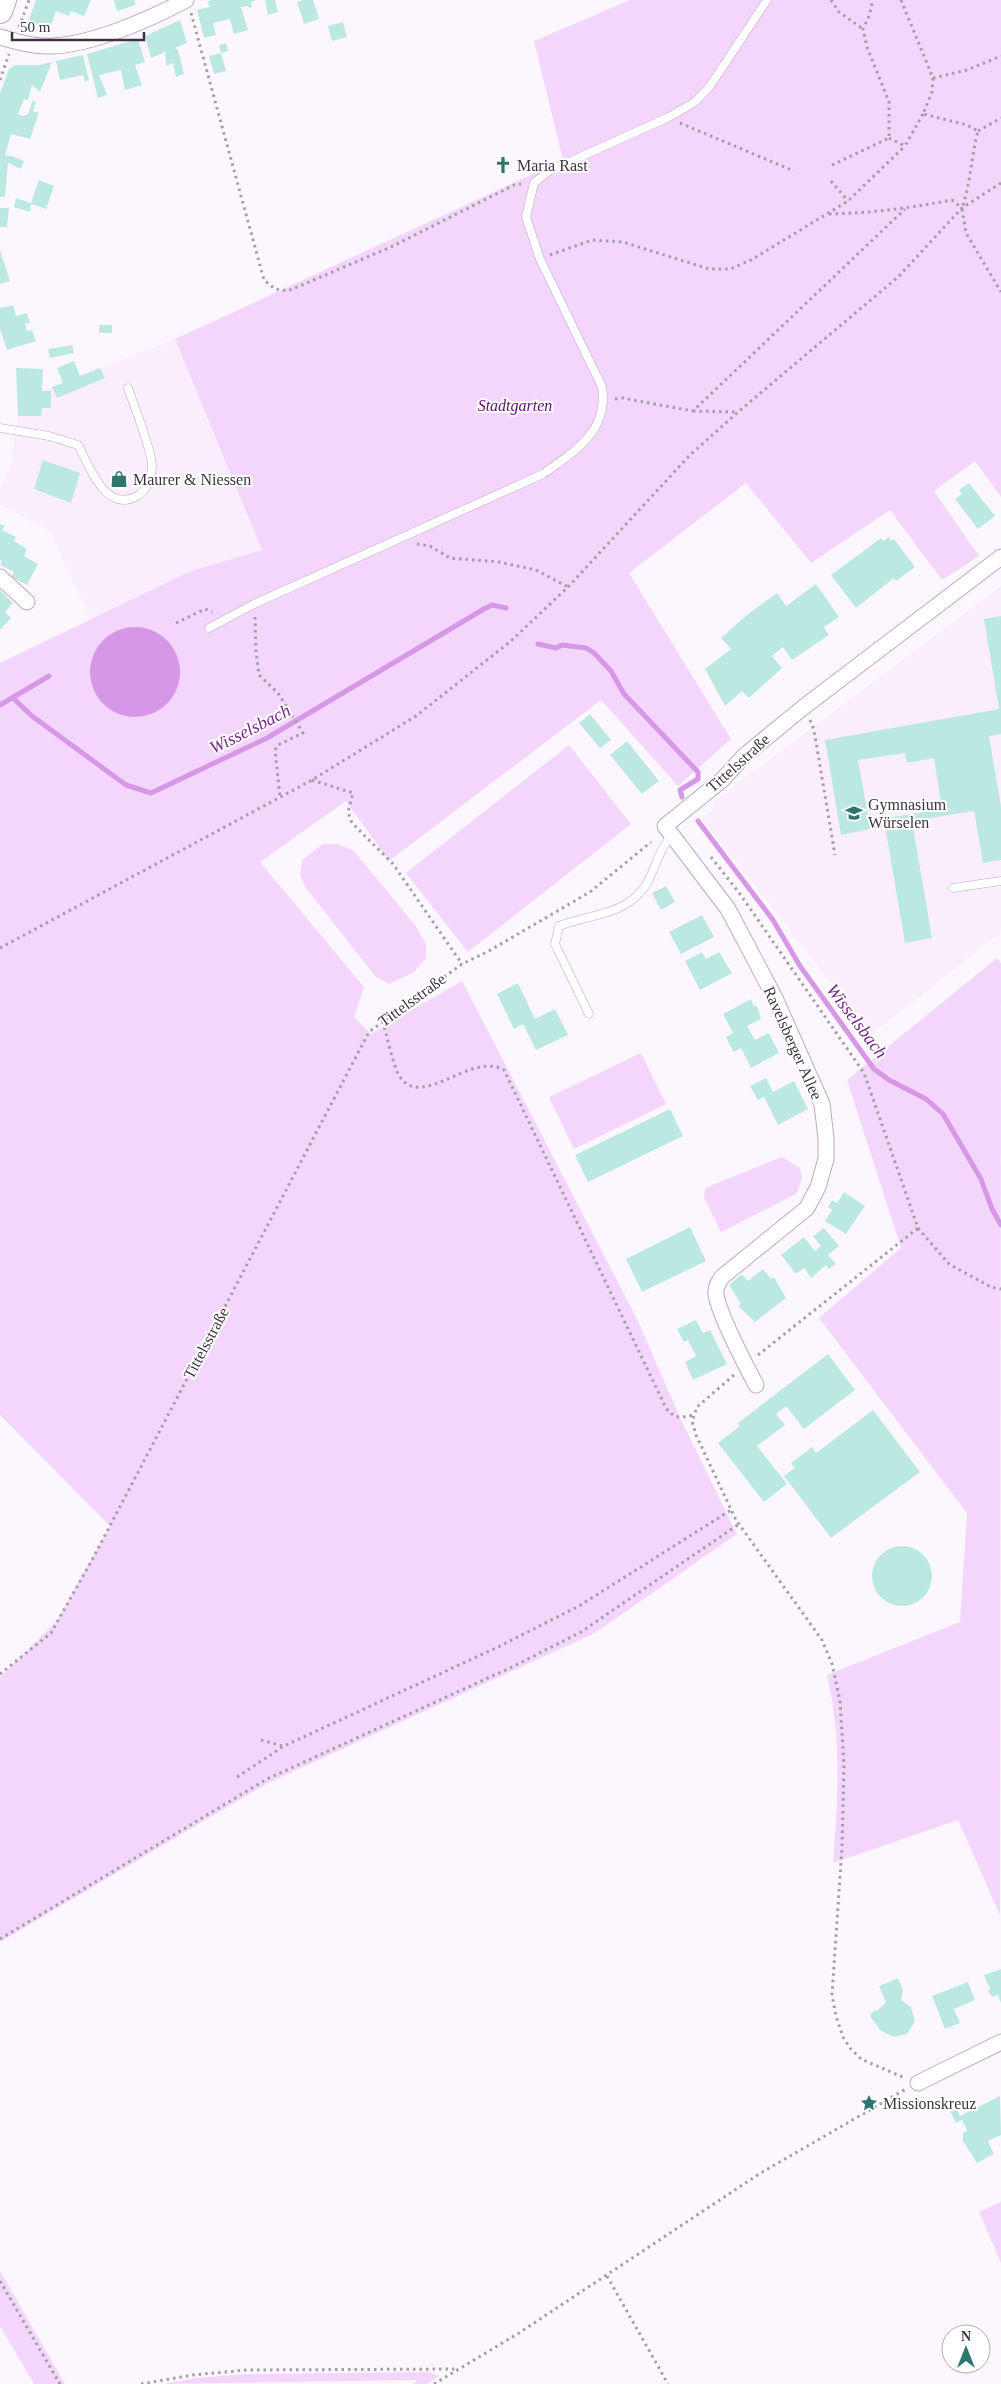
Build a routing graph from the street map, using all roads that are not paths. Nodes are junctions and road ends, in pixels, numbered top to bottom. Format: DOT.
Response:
graph roads {
  1 [pos="4,0"];
  2 [pos="767,0"];
  3 [pos="188,5"];
  4 [pos="0,11"];
  5 [pos="7,39"];
  6 [pos="128,388"];
  7 [pos="0,428"];
  8 [pos="1001,557"];
  9 [pos="0,576"];
  10 [pos="27,602"];
  11 [pos="209,628"];
  12 [pos="669,831"];
  13 [pos="1001,881"];
  14 [pos="953,888"];
  15 [pos="589,1014"];
  16 [pos="756,1385"];
  17 [pos="1001,2042"];
  18 [pos="918,2083"];
  1 -- 4 [label="main road"];
  2 -- 11 [label="lane"];
  3 -- 5 [label="street"];
  6 -- 7 [label="lane"];
  8 -- 12 [label="street, Tittelsstraße"];
  9 -- 10 [label="street"];
  12 -- 15 [label="lane"];
  12 -- 16 [label="street, Ravelsberger Allee"];
  13 -- 14 [label="lane"];
  17 -- 18 [label="street"];
}
